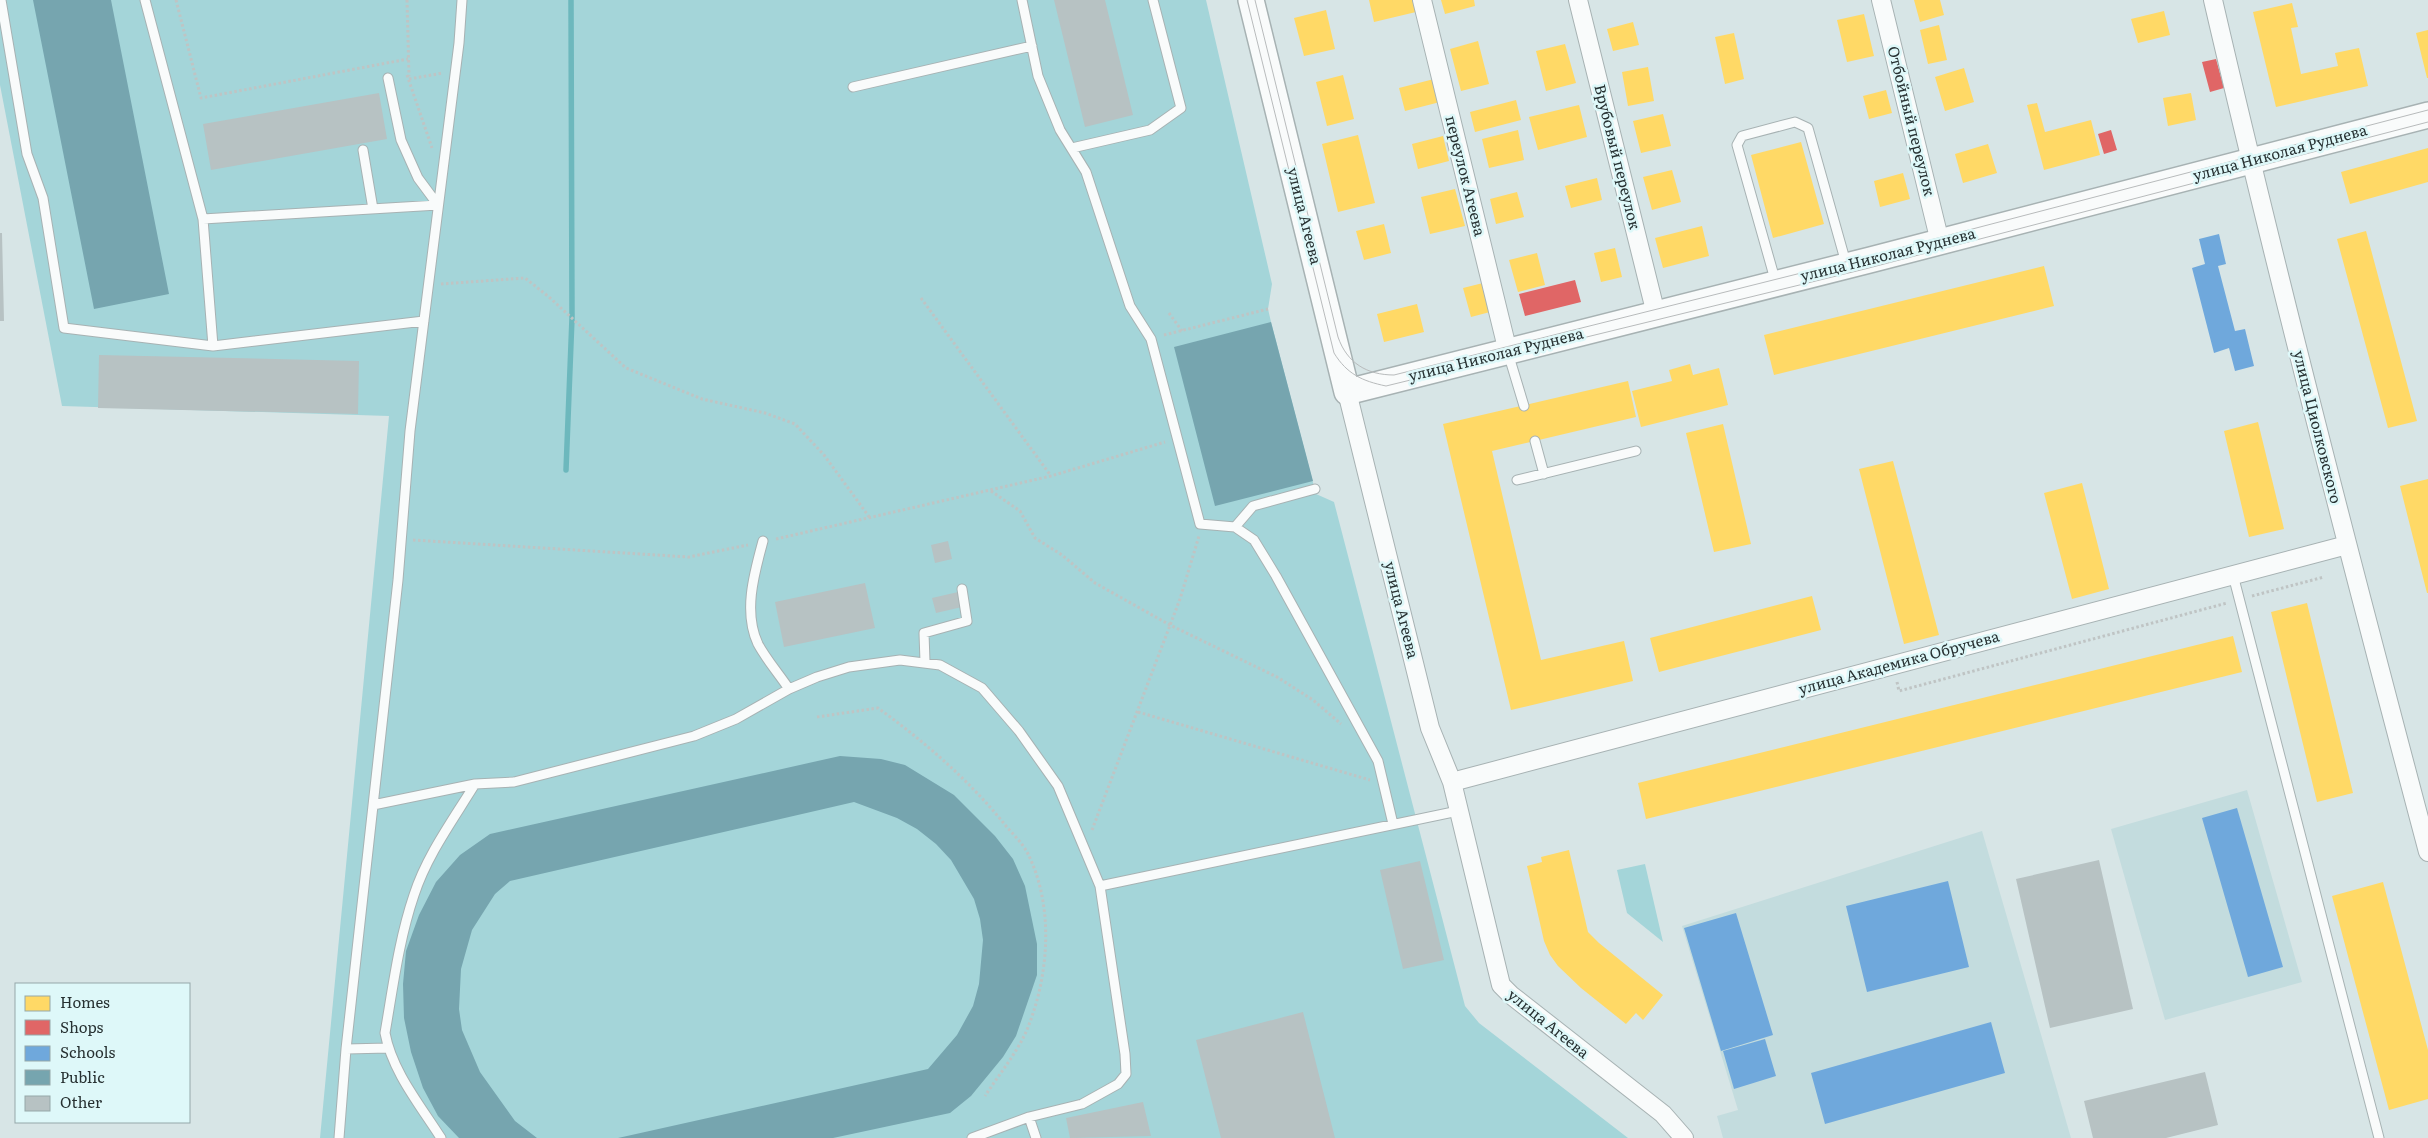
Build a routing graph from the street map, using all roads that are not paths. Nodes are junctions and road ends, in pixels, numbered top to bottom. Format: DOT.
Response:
graph roads {
  1 [pos="2,0"];
  2 [pos="145,0"];
  3 [pos="462,0"];
  4 [pos="1022,0"];
  5 [pos="1154,0"];
  6 [pos="1251,0"];
  7 [pos="1422,0"];
  8 [pos="1578,0"];
  9 [pos="1881,0"];
  10 [pos="2213,0"];
  11 [pos="1032,46"];
  12 [pos="388,78"];
  13 [pos="853,87"];
  14 [pos="2428,115"];
  15 [pos="1072,148"];
  16 [pos="363,150"];
  17 [pos="2250,161"];
  18 [pos="438,205"];
  19 [pos="373,209"];
  20 [pos="203,219"];
  21 [pos="1940,242"];
  22 [pos="1847,266"];
  23 [pos="1776,284"];
  24 [pos="1656,314"];
  25 [pos="424,321"];
  26 [pos="213,346"];
  27 [pos="1508,352"];
  28 [pos="1347,392"];
  29 [pos="1524,406"];
  30 [pos="1535,441"];
  31 [pos="1636,451"];
  32 [pos="1544,474"];
  33 [pos="1517,480"];
  34 [pos="1315,489"];
  35 [pos="1235,527"];
  36 [pos="763,541"];
  37 [pos="2347,545"];
  38 [pos="2233,575"];
  39 [pos="962,589"];
  40 [pos="925,662"];
  41 [pos="789,689"];
  42 [pos="1452,782"];
  43 [pos="475,784"];
  44 [pos="373,805"];
  45 [pos="1458,812"];
  46 [pos="1393,824"];
  47 [pos="2428,852"];
  48 [pos="1100,886"];
  49 [pos="388,1048"];
  50 [pos="346,1049"];
  51 [pos="1029,1117"];
  52 [pos="994,1134"];
  53 [pos="339,1138"];
  54 [pos="441,1138"];
  55 [pos="972,1138"];
  56 [pos="979,1138"];
  57 [pos="1036,1138"];
  58 [pos="1684,1138"];
  59 [pos="2379,1138"];
  1 -- 26 [label="lane"];
  2 -- 20 [label="lane"];
  3 -- 18 [label="lane"];
  4 -- 11 [label="lane"];
  5 -- 15 [label="lane"];
  6 -- 28 [label="street, улица Агеева"];
  7 -- 27 [label="street, переулок Агеева"];
  8 -- 24 [label="street, Врубовый переулок"];
  9 -- 21 [label="street, Отбойный переулок"];
  10 -- 17 [label="street, улица Циолковского"];
  11 -- 13 [label="lane"];
  11 -- 15 [label="lane"];
  12 -- 18 [label="lane"];
  14 -- 17 [label="street, улица Николая Руднева"];
  15 -- 35 [label="lane"];
  16 -- 19 [label="lane"];
  17 -- 21 [label="street, улица Николая Руднева"];
  17 -- 37 [label="street, улица Циолковского"];
  18 -- 19 [label="lane"];
  18 -- 25 [label="lane"];
  19 -- 20 [label="lane"];
  20 -- 26 [label="lane"];
  21 -- 22 [label="street, улица Николая Руднева"];
  22 -- 23 [label="street, улица Николая Руднева"];
  22 -- 23 [label="lane"];
  23 -- 24 [label="street, улица Николая Руднева"];
  24 -- 27 [label="street, улица Николая Руднева"];
  25 -- 26 [label="lane"];
  25 -- 44 [label="lane"];
  27 -- 28 [label="street, улица Николая Руднева"];
  27 -- 29 [label="lane"];
  28 -- 42 [label="street, улица Агеева"];
  30 -- 32 [label="lane"];
  31 -- 32 [label="lane"];
  32 -- 33 [label="lane"];
  34 -- 35 [label="lane"];
  35 -- 46 [label="lane"];
  36 -- 41 [label="lane"];
  37 -- 38 [label="street, улица Академика Обручева"];
  37 -- 47 [label="street, улица Циолковского"];
  38 -- 42 [label="street, улица Академика Обручева"];
  38 -- 59 [label="lane"];
  39 -- 40 [label="lane"];
  40 -- 41 [label="lane"];
  40 -- 48 [label="lane"];
  41 -- 43 [label="lane"];
  42 -- 45 [label="street, улица Агеева"];
  43 -- 44 [label="lane"];
  43 -- 49 [label="lane"];
  44 -- 50 [label="lane"];
  45 -- 46 [label="lane"];
  45 -- 58 [label="street, улица Агеева"];
  46 -- 48 [label="lane"];
  48 -- 51 [label="lane"];
  49 -- 50 [label="lane"];
  49 -- 54 [label="lane"];
  50 -- 53 [label="lane"];
  51 -- 52 [label="lane"];
  51 -- 57 [label="lane"];
  52 -- 55 [label="lane"];
  52 -- 56 [label="lane"];
}
